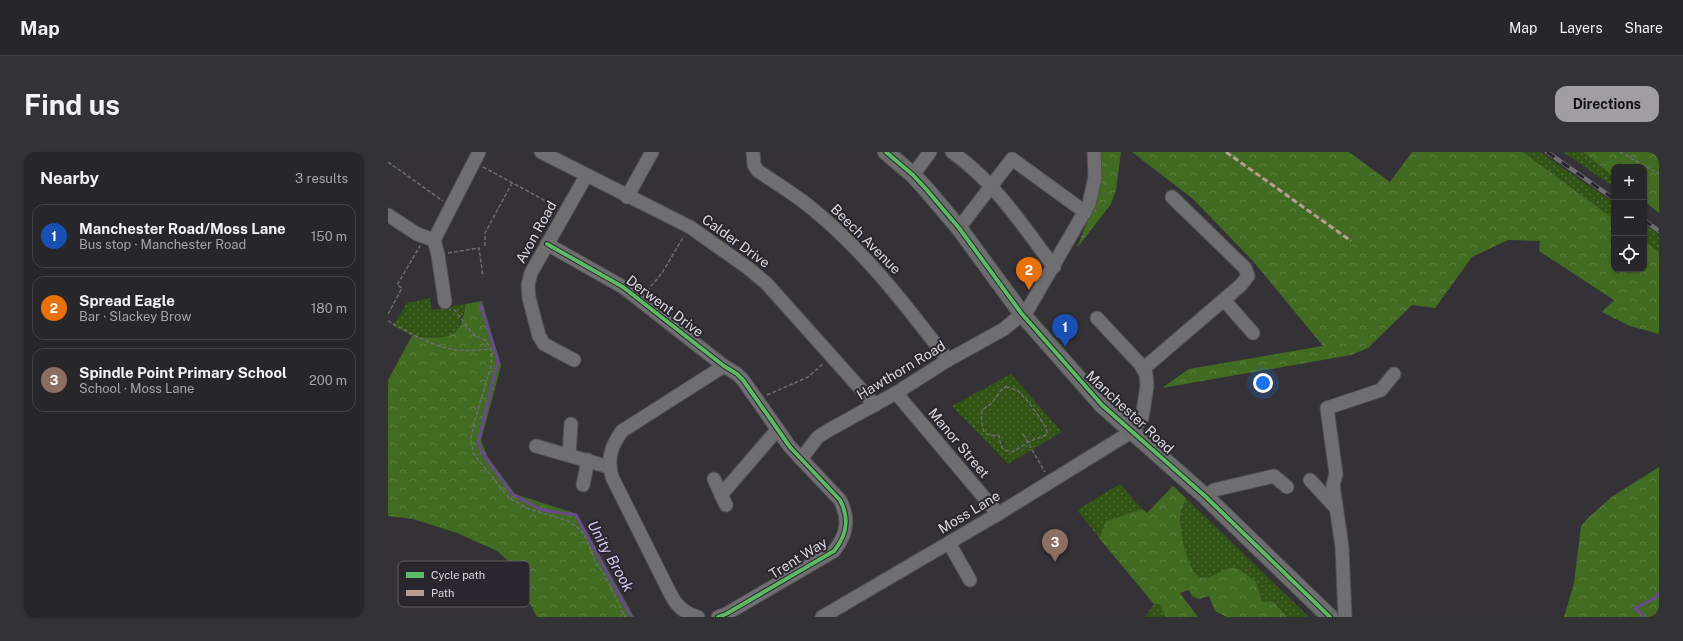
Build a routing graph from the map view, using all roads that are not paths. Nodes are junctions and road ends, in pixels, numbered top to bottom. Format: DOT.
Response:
graph roads {
  1 [pos="541,152"];
  2 [pos="652,152"];
  3 [pos="753,152"];
  4 [pos="886,152"];
  5 [pos="930,152"];
  6 [pos="952,152"];
  7 [pos="1094,152"];
  8 [pos="477,157"];
  9 [pos="565,158"];
  10 [pos="913,175"];
  11 [pos="586,176"];
  12 [pos="992,186"];
  13 [pos="627,197"];
  14 [pos="1172,197"];
  15 [pos="1085,212"];
  16 [pos="390,221"];
  17 [pos="958,228"];
  18 [pos="429,239"];
  19 [pos="547,244"];
  20 [pos="1054,267"];
  21 [pos="1224,300"];
  22 [pos="443,302"];
  23 [pos="1023,315"];
  24 [pos="1098,318"];
  25 [pos="1253,333"];
  26 [pos="574,360"];
  27 [pos="948,360"];
  28 [pos="724,366"];
  29 [pos="1143,369"];
  30 [pos="1394,374"];
  31 [pos="896,393"];
  32 [pos="757,401"];
  33 [pos="875,405"];
  34 [pos="571,424"];
  35 [pos="777,430"];
  36 [pos="1132,432"];
  37 [pos="579,437"];
  38 [pos="536,446"];
  39 [pos="579,458"];
  40 [pos="801,459"];
  41 [pos="609,467"];
  42 [pos="714,479"];
  43 [pos="1310,480"];
  44 [pos="583,485"];
  45 [pos="1287,487"];
  46 [pos="1206,497"];
  47 [pos="1336,508"];
  48 [pos="998,514"];
  49 [pos="949,543"];
  50 [pos="970,580"];
  51 [pos="698,617"];
  52 [pos="718,617"];
  53 [pos="822,617"];
  54 [pos="1330,617"];
  55 [pos="1345,617"];
  1 -- 9 [label="street, Calder Drive"];
  2 -- 13 [label="street"];
  3 -- 27 [label="street, Beech Avenue"];
  4 -- 10 [label="main road, Manchester Road"];
  5 -- 10 [label="street"];
  6 -- 12 [label="street"];
  7 -- 15 [label="street, Hawthorn Road"];
  8 -- 18 [label="street"];
  9 -- 11 [label="street, Calder Drive"];
  10 -- 17 [label="main road, Manchester Road"];
  11 -- 13 [label="street, Calder Drive"];
  11 -- 19 [label="street, Avon Road"];
  12 -- 15 [label="street"];
  12 -- 17 [label="street"];
  12 -- 20 [label="street"];
  13 -- 33 [label="street, Calder Drive"];
  14 -- 21 [label="street"];
  15 -- 20 [label="street, Hawthorn Road"];
  16 -- 18 [label="street"];
  17 -- 23 [label="main road, Manchester Road"];
  18 -- 22 [label="street"];
  19 -- 26 [label="street, Avon Road"];
  19 -- 28 [label="street, Derwent Drive"];
  20 -- 23 [label="street, Hawthorn Road"];
  21 -- 25 [label="street"];
  21 -- 29 [label="street"];
  23 -- 27 [label="street, Hawthorn Road"];
  23 -- 36 [label="main road, Manchester Road"];
  24 -- 29 [label="street"];
  27 -- 31 [label="street, Hawthorn Road"];
  28 -- 32 [label="street, Derwent Drive"];
  28 -- 41 [label="street"];
  29 -- 36 [label="street"];
  30 -- 47 [label="street"];
  31 -- 33 [label="street, Hawthorn Road"];
  31 -- 48 [label="street, Manor Street"];
  32 -- 35 [label="street, Trent Way"];
  33 -- 40 [label="street, Hawthorn Road"];
  34 -- 39 [label="street"];
  35 -- 40 [label="street, Trent Way"];
  35 -- 42 [label="street"];
  36 -- 46 [label="main road, Manchester Road"];
  36 -- 48 [label="street, Moss Lane"];
  37 -- 39 [label="street"];
  38 -- 39 [label="street"];
  39 -- 41 [label="street"];
  39 -- 44 [label="street"];
  40 -- 52 [label="street, Trent Way"];
  41 -- 51 [label="street"];
  43 -- 47 [label="street"];
  45 -- 46 [label="street"];
  46 -- 54 [label="main road, Manchester Road"];
  47 -- 55 [label="street"];
  48 -- 49 [label="street, Moss Lane"];
  49 -- 50 [label="street"];
  49 -- 53 [label="street, Moss Lane"];
}
